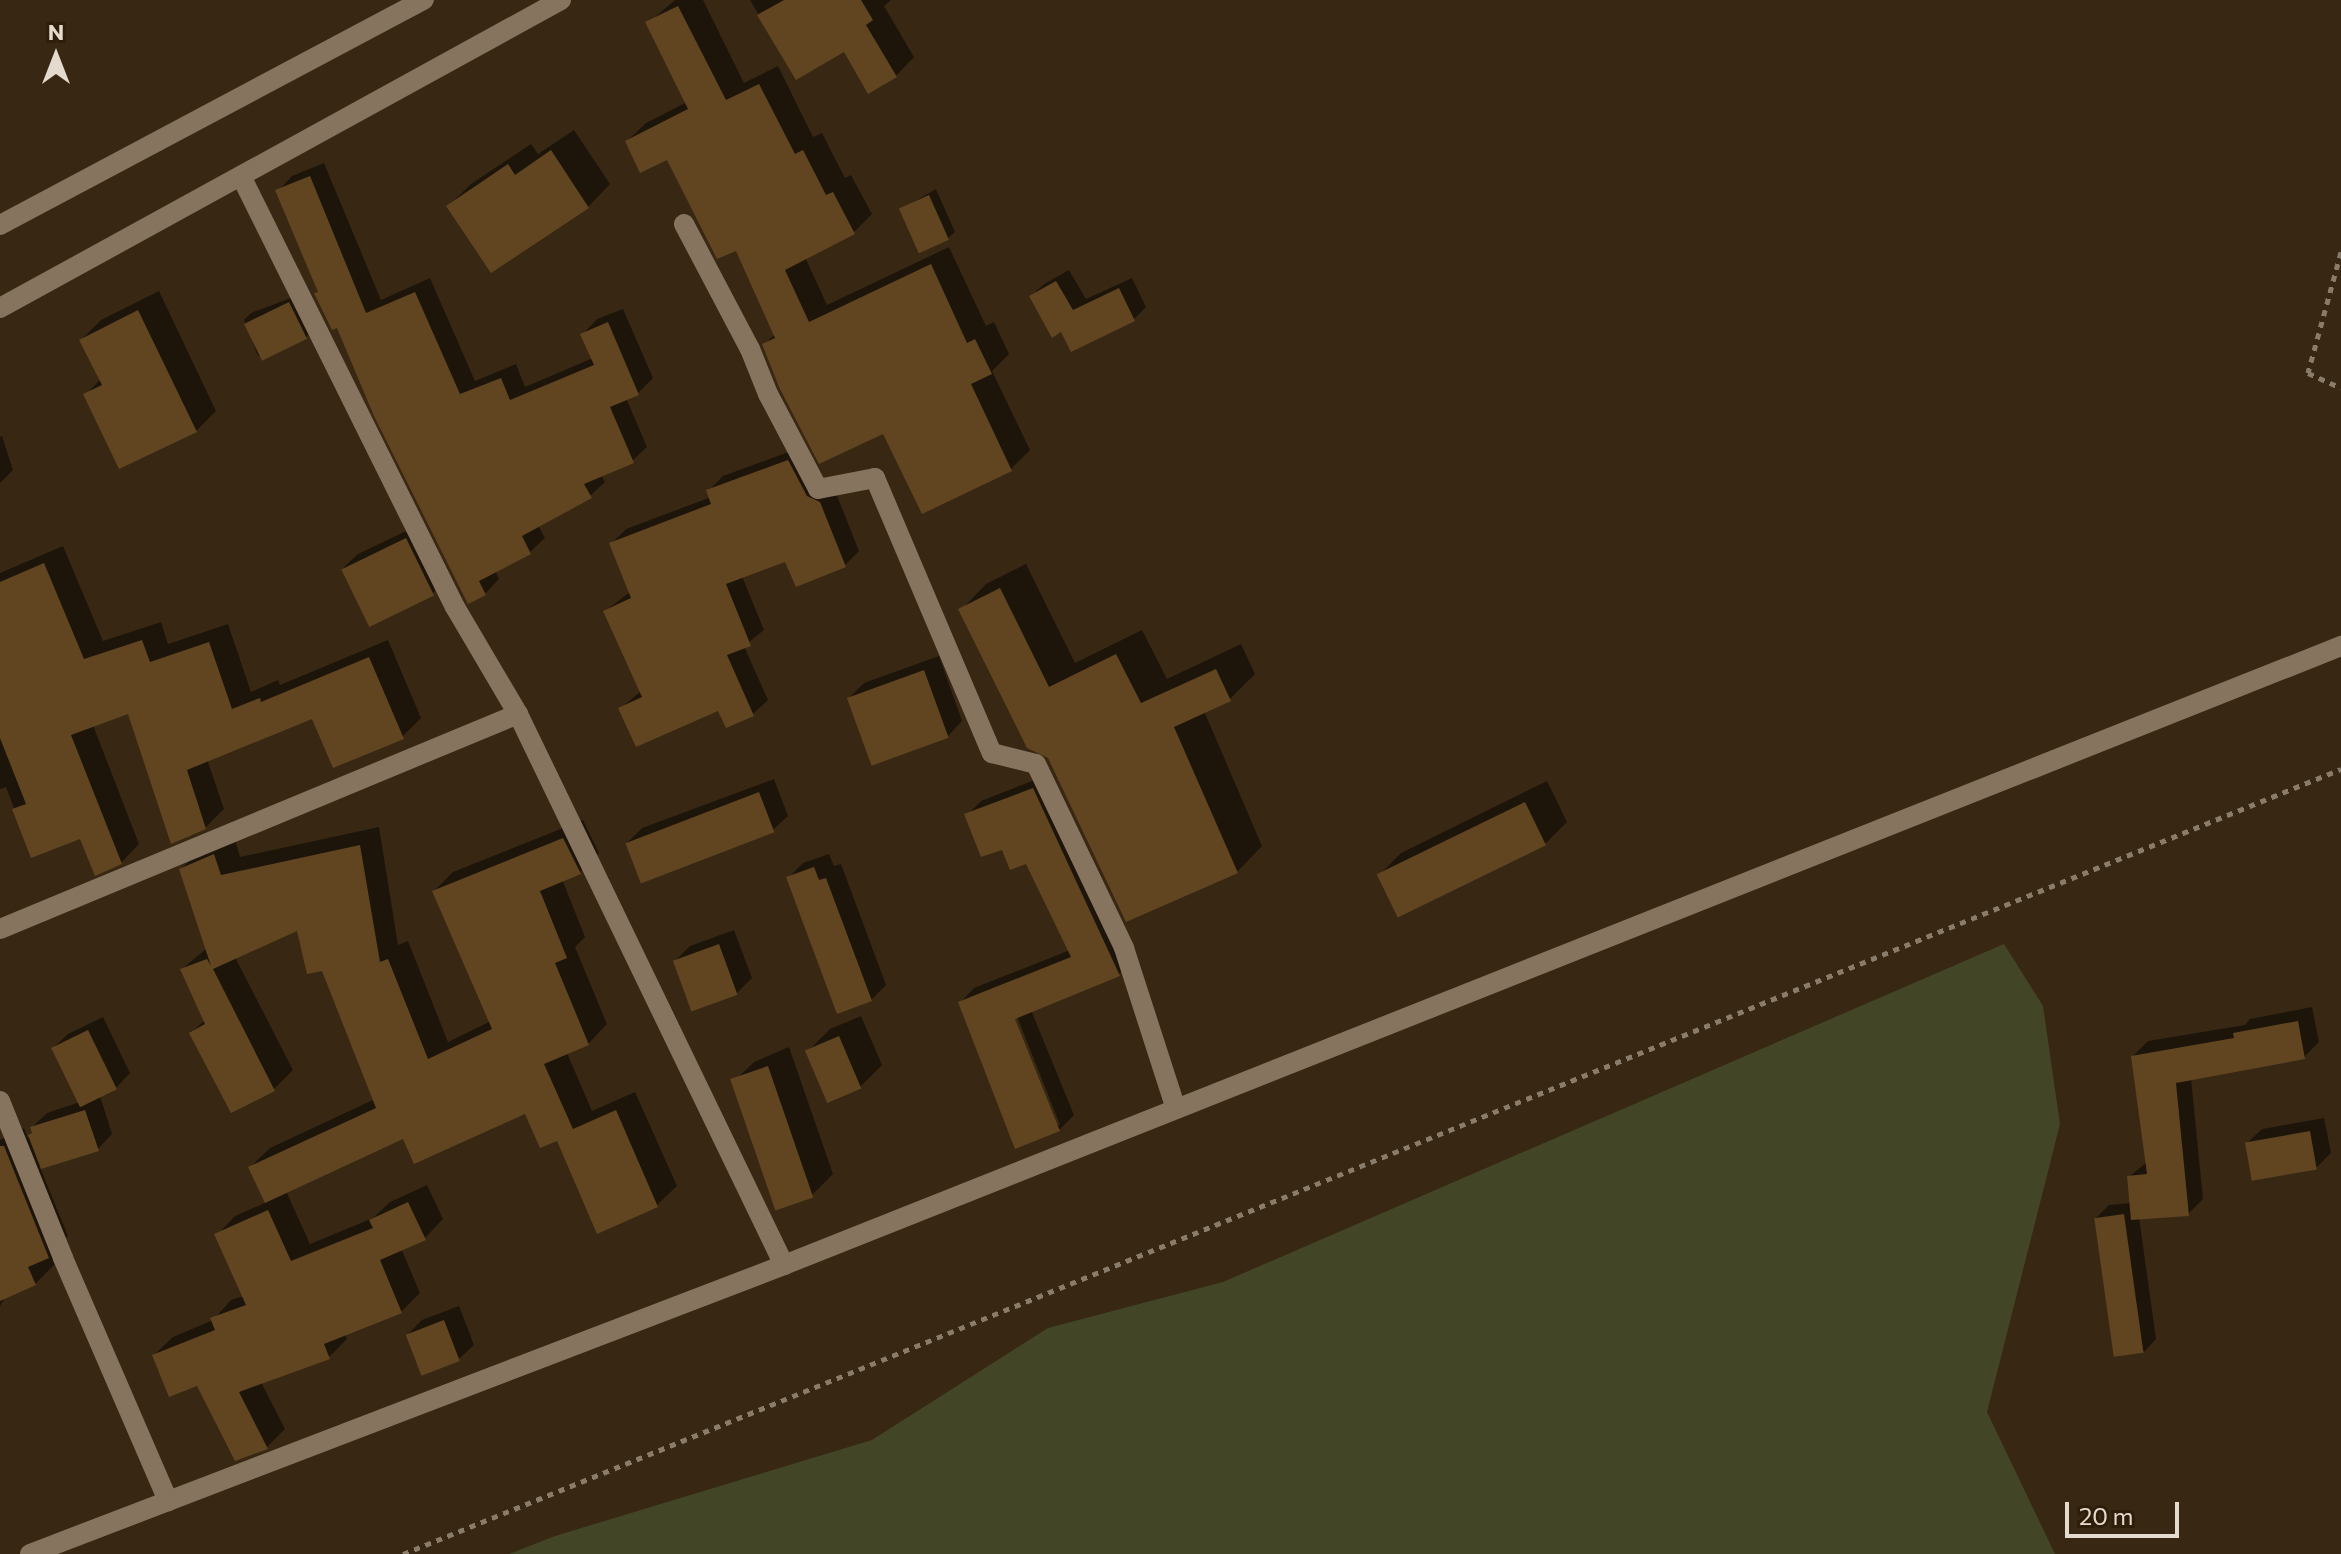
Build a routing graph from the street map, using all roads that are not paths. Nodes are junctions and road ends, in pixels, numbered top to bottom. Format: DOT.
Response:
graph roads {
  1 [pos="424,0"];
  2 [pos="561,0"];
  3 [pos="241,176"];
  4 [pos="684,224"];
  5 [pos="0,225"];
  6 [pos="0,308"];
  7 [pos="2341,646"];
  8 [pos="518,714"];
  9 [pos="0,929"];
  10 [pos="0,1101"];
  11 [pos="1176,1109"];
  12 [pos="784,1265"];
  13 [pos="168,1501"];
  14 [pos="30,1554"];
  1 -- 5 [label="street"];
  2 -- 3 [label="street"];
  3 -- 6 [label="street"];
  3 -- 8 [label="street"];
  4 -- 11 [label="street"];
  7 -- 11 [label="street"];
  8 -- 9 [label="street"];
  8 -- 12 [label="street"];
  10 -- 13 [label="street"];
  11 -- 12 [label="street"];
  12 -- 13 [label="street"];
  13 -- 14 [label="street"];
}
